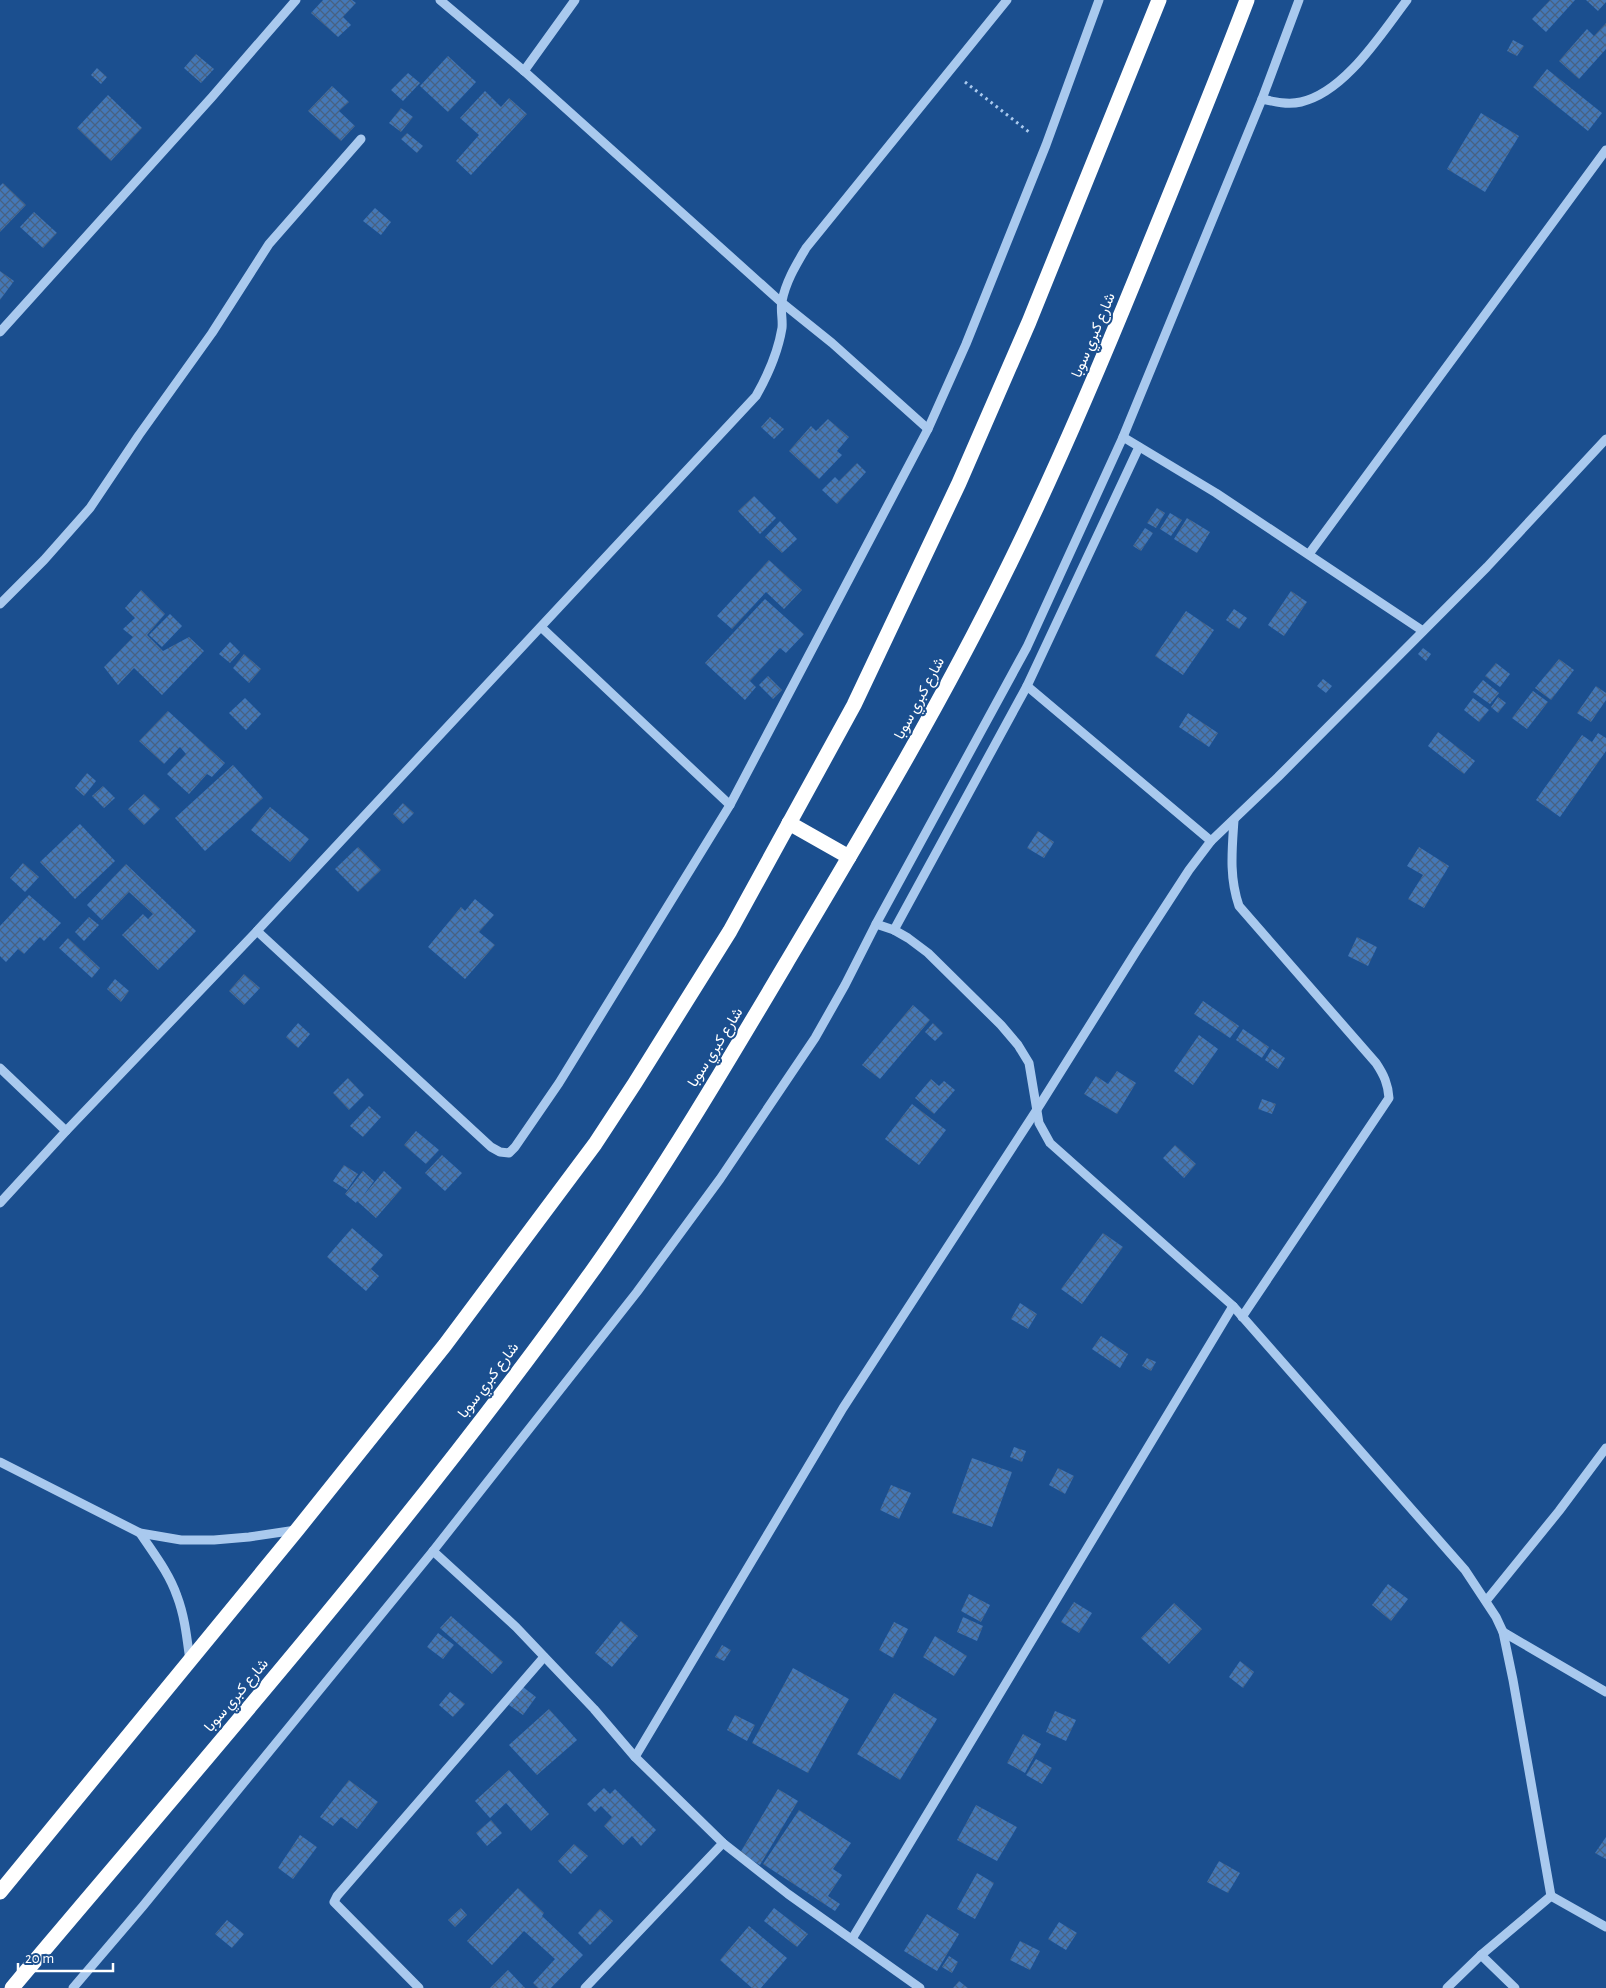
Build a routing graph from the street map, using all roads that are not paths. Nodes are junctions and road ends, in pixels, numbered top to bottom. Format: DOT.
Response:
graph roads {
  1 [pos="296,0"];
  2 [pos="440,0"];
  3 [pos="575,0"];
  4 [pos="1007,0"];
  5 [pos="1099,0"];
  6 [pos="1159,0"];
  7 [pos="1247,0"];
  8 [pos="1298,0"];
  9 [pos="1407,0"];
  10 [pos="524,71"];
  11 [pos="1262,99"];
  12 [pos="361,139"];
  13 [pos="1606,150"];
  14 [pos="781,302"];
  15 [pos="0,332"];
  16 [pos="928,429"];
  17 [pos="1123,437"];
  18 [pos="1606,438"];
  19 [pos="1139,447"];
  20 [pos="1309,554"];
  21 [pos="0,604"];
  22 [pos="541,627"];
  23 [pos="1424,631"];
  24 [pos="1027,686"];
  25 [pos="730,805"];
  26 [pos="1234,820"];
  27 [pos="789,823"];
  28 [pos="1211,841"];
  29 [pos="849,857"];
  30 [pos="876,924"];
  31 [pos="894,930"];
  32 [pos="257,931"];
  33 [pos="0,1068"];
  34 [pos="1036,1111"];
  35 [pos="66,1131"];
  36 [pos="0,1203"];
  37 [pos="1233,1306"];
  38 [pos="1242,1317"];
  39 [pos="1606,1448"];
  40 [pos="0,1462"];
  41 [pos="297,1530"];
  42 [pos="140,1533"];
  43 [pos="432,1551"];
  44 [pos="1486,1601"];
  45 [pos="1503,1632"];
  46 [pos="544,1657"];
  47 [pos="190,1661"];
  48 [pos="1606,1692"];
  49 [pos="635,1757"];
  50 [pos="723,1843"];
  51 [pos="0,1892"];
  52 [pos="1551,1896"];
  53 [pos="1606,1927"];
  54 [pos="852,1939"];
  55 [pos="1481,1955"];
  56 [pos="18,1985"];
  57 [pos="73,1988"];
  58 [pos="419,1988"];
  59 [pos="586,1988"];
  60 [pos="920,1988"];
  61 [pos="1447,1988"];
  62 [pos="1516,1988"];
  1 -- 15 [label="street"];
  2 -- 10 [label="street"];
  3 -- 10 [label="street"];
  4 -- 14 [label="street"];
  5 -- 16 [label="street"];
  6 -- 27 [label="highway"];
  7 -- 29 [label="highway, شارع كبري سوبا"];
  8 -- 11 [label="street"];
  9 -- 11 [label="street"];
  10 -- 14 [label="street"];
  11 -- 17 [label="street"];
  12 -- 21 [label="street"];
  13 -- 20 [label="street"];
  14 -- 16 [label="street"];
  14 -- 22 [label="street"];
  16 -- 25 [label="street"];
  17 -- 19 [label="street"];
  17 -- 30 [label="street"];
  18 -- 23 [label="street"];
  19 -- 20 [label="street"];
  19 -- 24 [label="street"];
  20 -- 23 [label="street"];
  22 -- 25 [label="street"];
  22 -- 32 [label="street"];
  23 -- 26 [label="street"];
  24 -- 28 [label="street"];
  24 -- 31 [label="street"];
  25 -- 32 [label="street"];
  26 -- 28 [label="street"];
  26 -- 38 [label="street"];
  27 -- 29 [label="highway"];
  27 -- 41 [label="highway"];
  28 -- 34 [label="street"];
  29 -- 56 [label="highway, شارع كبري سوبا"];
  30 -- 31 [label="street"];
  30 -- 43 [label="street"];
  31 -- 34 [label="street"];
  32 -- 35 [label="street"];
  33 -- 35 [label="street"];
  34 -- 37 [label="street"];
  34 -- 49 [label="street"];
  35 -- 36 [label="street"];
  37 -- 38 [label="street"];
  37 -- 54 [label="street"];
  38 -- 44 [label="street"];
  39 -- 44 [label="street"];
  40 -- 42 [label="street"];
  41 -- 42 [label="street"];
  41 -- 47 [label="highway"];
  42 -- 47 [label="street"];
  43 -- 46 [label="street"];
  43 -- 57 [label="street"];
  44 -- 45 [label="street"];
  45 -- 48 [label="street"];
  45 -- 52 [label="street"];
  46 -- 49 [label="street"];
  46 -- 58 [label="street"];
  47 -- 51 [label="highway"];
  49 -- 50 [label="street"];
  50 -- 54 [label="street"];
  50 -- 59 [label="street"];
  52 -- 53 [label="street"];
  52 -- 55 [label="street"];
  54 -- 60 [label="street"];
  55 -- 61 [label="street"];
  55 -- 62 [label="street"];
}
